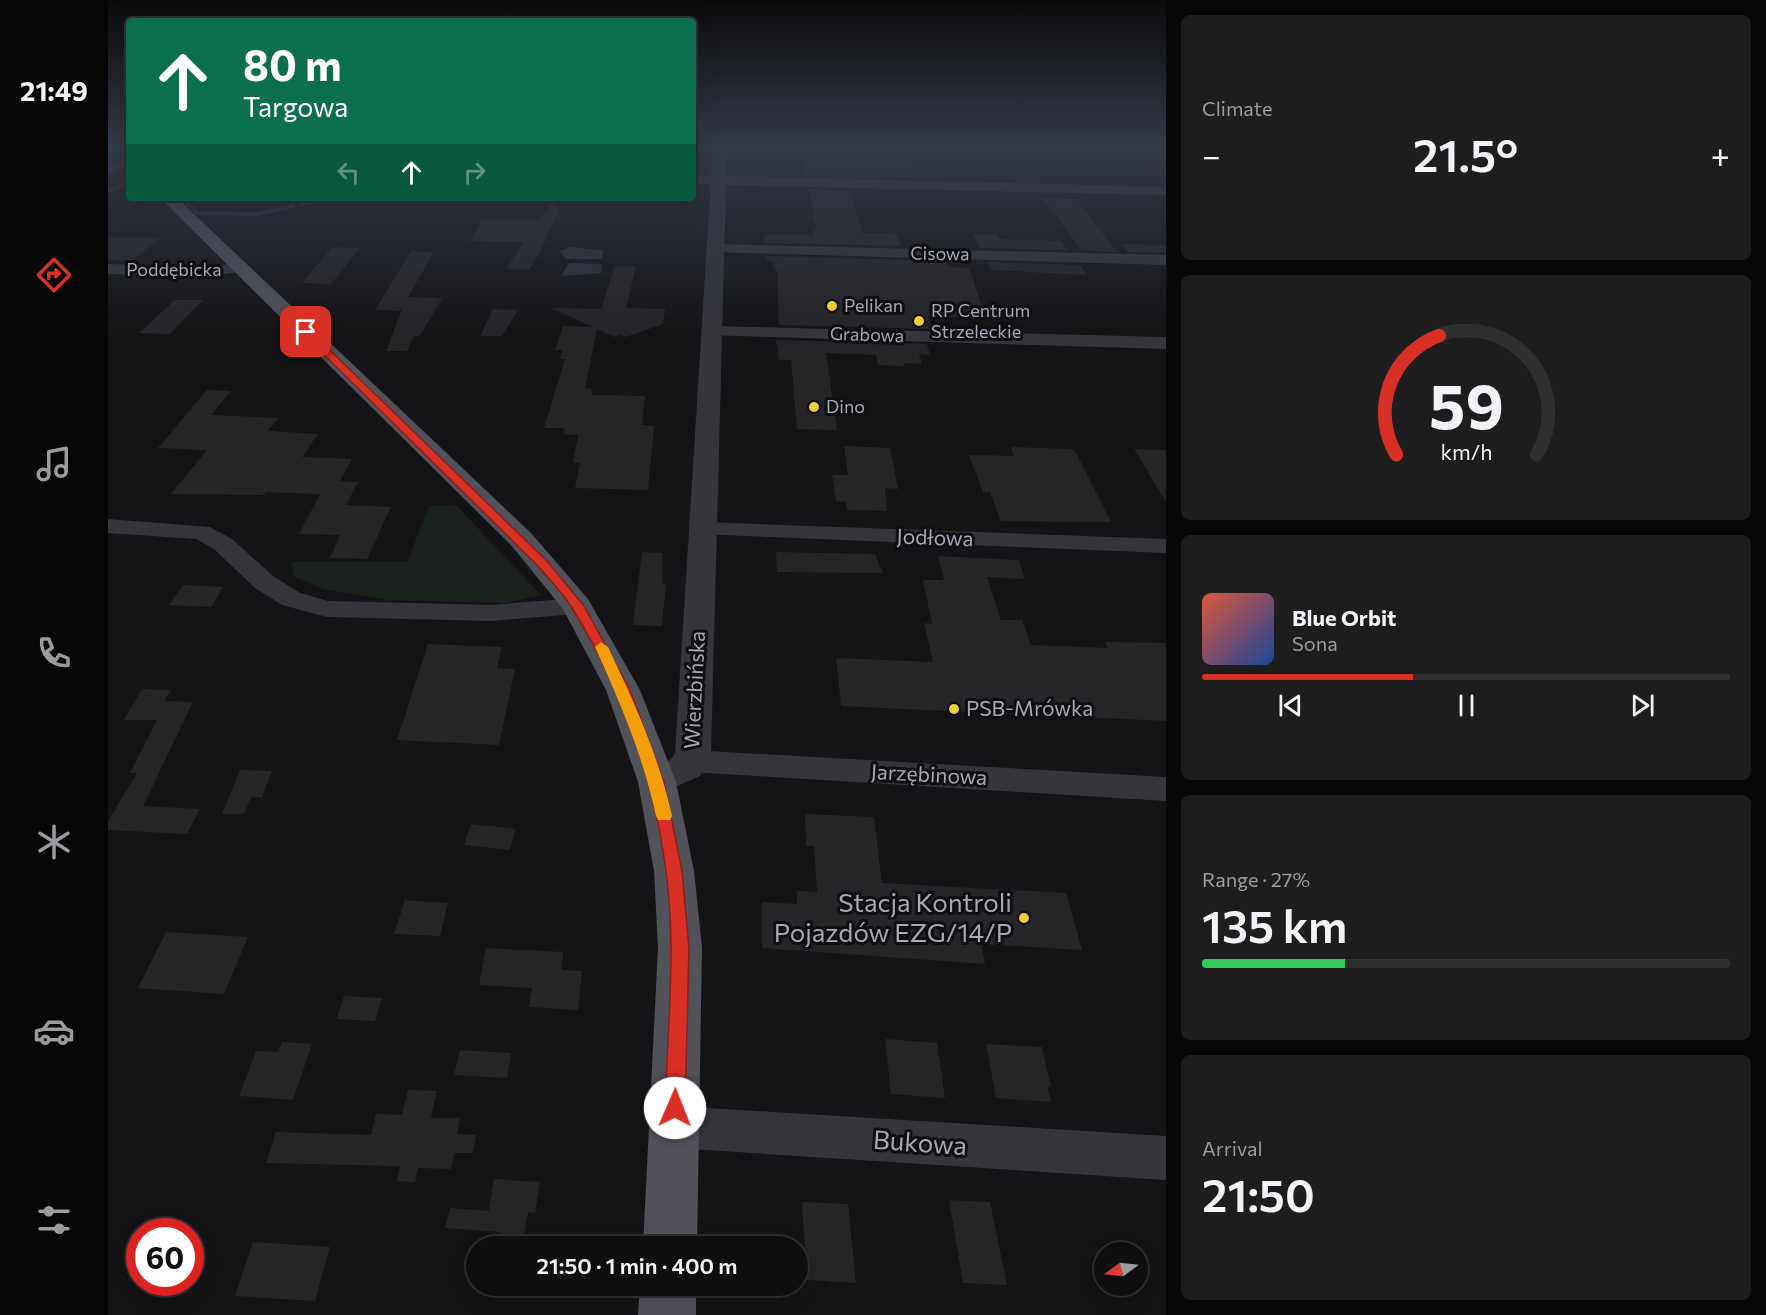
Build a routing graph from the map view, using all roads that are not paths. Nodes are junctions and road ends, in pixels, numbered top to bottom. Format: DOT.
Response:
graph roads {
  1 [pos="179,208"];
  2 [pos="712,208"];
  3 [pos="715,249"];
  4 [pos="1166,260"];
  5 [pos="240,268"];
  6 [pos="108,269"];
  7 [pos="711,331"];
  8 [pos="1166,343"];
  9 [pos="108,526"];
  10 [pos="704,529"];
  11 [pos="1166,546"];
  12 [pos="578,606"];
  13 [pos="674,771"];
  14 [pos="1166,789"];
  15 [pos="675,1127"];
  16 [pos="1166,1158"];
  17 [pos="670,1236"];
  18 [pos="668,1296"];
  19 [pos="667,1315"];
  1 -- 5 [label="main road"];
  2 -- 3 [label="street, Wierzbińska"];
  3 -- 4 [label="street, Cisowa"];
  3 -- 7 [label="street, Wierzbińska"];
  5 -- 6 [label="street, Poddębicka"];
  5 -- 12 [label="main road"];
  7 -- 8 [label="street, Grabowa"];
  7 -- 10 [label="street, Wierzbińska"];
  9 -- 12 [label="street"];
  10 -- 11 [label="street, Jodłowa"];
  10 -- 13 [label="street, Wierzbińska"];
  12 -- 13 [label="main road"];
  13 -- 14 [label="street, Jarzębinowa"];
  13 -- 15 [label="main road, Wierzbińska"];
  15 -- 16 [label="street, Bukowa"];
  15 -- 17 [label="main road, Wierzbińska"];
  18 -- 19 [label="main road"];
}
